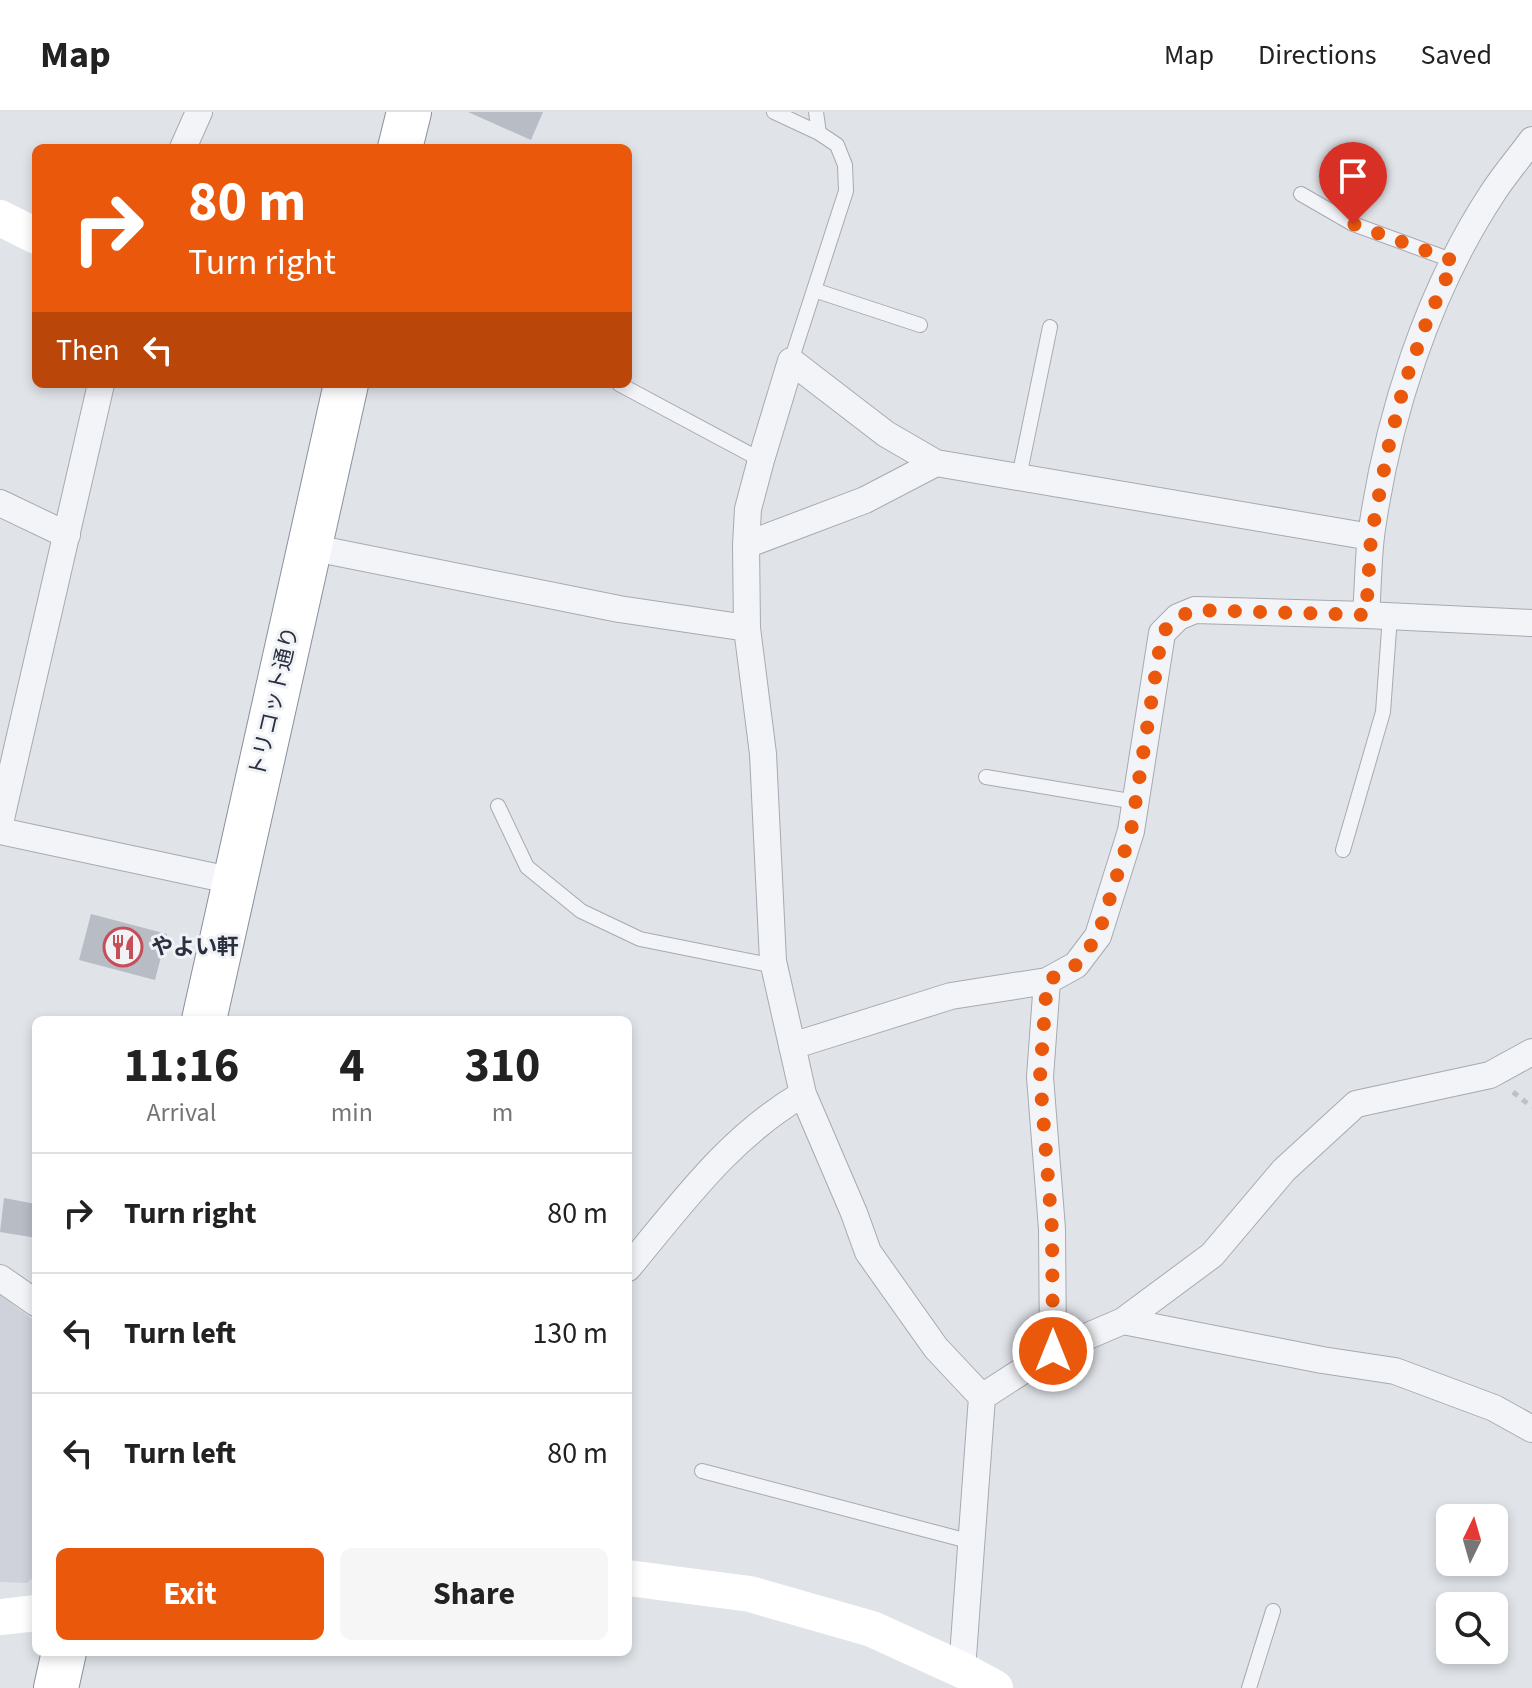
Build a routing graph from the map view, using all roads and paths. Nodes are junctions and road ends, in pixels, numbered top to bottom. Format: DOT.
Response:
graph roads {
  1 [pos="199,112"];
  2 [pos="409,112"];
  3 [pos="774,112"];
  4 [pos="816,112"];
  5 [pos="819,133"];
  6 [pos="1532,140"];
  7 [pos="185,144"];
  8 [pos="401,144"];
  9 [pos="1301,194"];
  10 [pos="0,218"];
  11 [pos="32,234"];
  12 [pos="1454,261"];
  13 [pos="814,290"];
  14 [pos="920,325"];
  15 [pos="1050,327"];
  16 [pos="791,361"];
  17 [pos="100,388"];
  18 [pos="345,388"];
  19 [pos="626,388"];
  20 [pos="761,460"];
  21 [pos="936,463"];
  22 [pos="1019,477"];
  23 [pos="0,503"];
  24 [pos="67,535"];
  25 [pos="1371,537"];
  26 [pos="746,545"];
  27 [pos="309,547"];
  28 [pos="1378,616"];
  29 [pos="1532,623"];
  30 [pos="747,628"];
  31 [pos="11,728"];
  32 [pos="986,777"];
  33 [pos="1136,802"];
  34 [pos="498,806"];
  35 [pos="0,823"];
  36 [pos="0,831"];
  37 [pos="1343,850"];
  38 [pos="234,881"];
  39 [pos="775,966"];
  40 [pos="1047,981"];
  41 [pos="205,1016"];
  42 [pos="792,1046"];
  43 [pos="1532,1052"];
  44 [pos="803,1094"];
  45 [pos="632,1263"];
  46 [pos="0,1278"];
  47 [pos="32,1300"];
  48 [pos="1123,1321"];
  49 [pos="1053,1351"];
  50 [pos="982,1397"];
  51 [pos="1532,1429"];
  52 [pos="702,1471"];
  53 [pos="972,1542"];
  54 [pos="632,1579"];
  55 [pos="1273,1611"];
  56 [pos="32,1613"];
  57 [pos="0,1617"];
  58 [pos="962,1670"];
  59 [pos="995,1688"];
  60 [pos="1249,1688"];
  1 -- 7 [label="street"];
  2 -- 8 [label="highway"];
  3 -- 5 [label="lane"];
  4 -- 5 [label="lane"];
  5 -- 13 [label="lane"];
  6 -- 12 [label="street"];
  9 -- 12 [label="lane"];
  10 -- 11 [label="street"];
  12 -- 25 [label="street"];
  13 -- 14 [label="lane"];
  13 -- 16 [label="lane"];
  15 -- 22 [label="lane"];
  16 -- 20 [label="street"];
  16 -- 21 [label="street"];
  17 -- 24 [label="street"];
  18 -- 27 [label="highway, トリコット通り"];
  19 -- 20 [label="lane"];
  20 -- 26 [label="street"];
  21 -- 22 [label="street"];
  21 -- 26 [label="street"];
  22 -- 25 [label="street"];
  23 -- 24 [label="street"];
  24 -- 31 [label="street"];
  25 -- 28 [label="street"];
  26 -- 30 [label="street"];
  27 -- 30 [label="street"];
  27 -- 38 [label="highway, トリコット通り"];
  28 -- 29 [label="street"];
  28 -- 33 [label="street"];
  28 -- 37 [label="lane"];
  30 -- 39 [label="street"];
  31 -- 35 [label="street"];
  32 -- 33 [label="lane"];
  33 -- 40 [label="street"];
  34 -- 39 [label="lane"];
  36 -- 38 [label="street"];
  38 -- 41 [label="highway, トリコット通り"];
  39 -- 42 [label="street"];
  40 -- 42 [label="street"];
  40 -- 49 [label="street"];
  42 -- 44 [label="street"];
  43 -- 48 [label="street"];
  44 -- 45 [label="street"];
  44 -- 50 [label="street"];
  46 -- 47 [label="street"];
  48 -- 49 [label="street"];
  48 -- 51 [label="street"];
  49 -- 50 [label="street"];
  50 -- 53 [label="street"];
  52 -- 53 [label="lane"];
  53 -- 58 [label="street"];
  54 -- 58 [label="street"];
  55 -- 60 [label="lane"];
  56 -- 57 [label="street"];
  58 -- 59 [label="street"];
}
